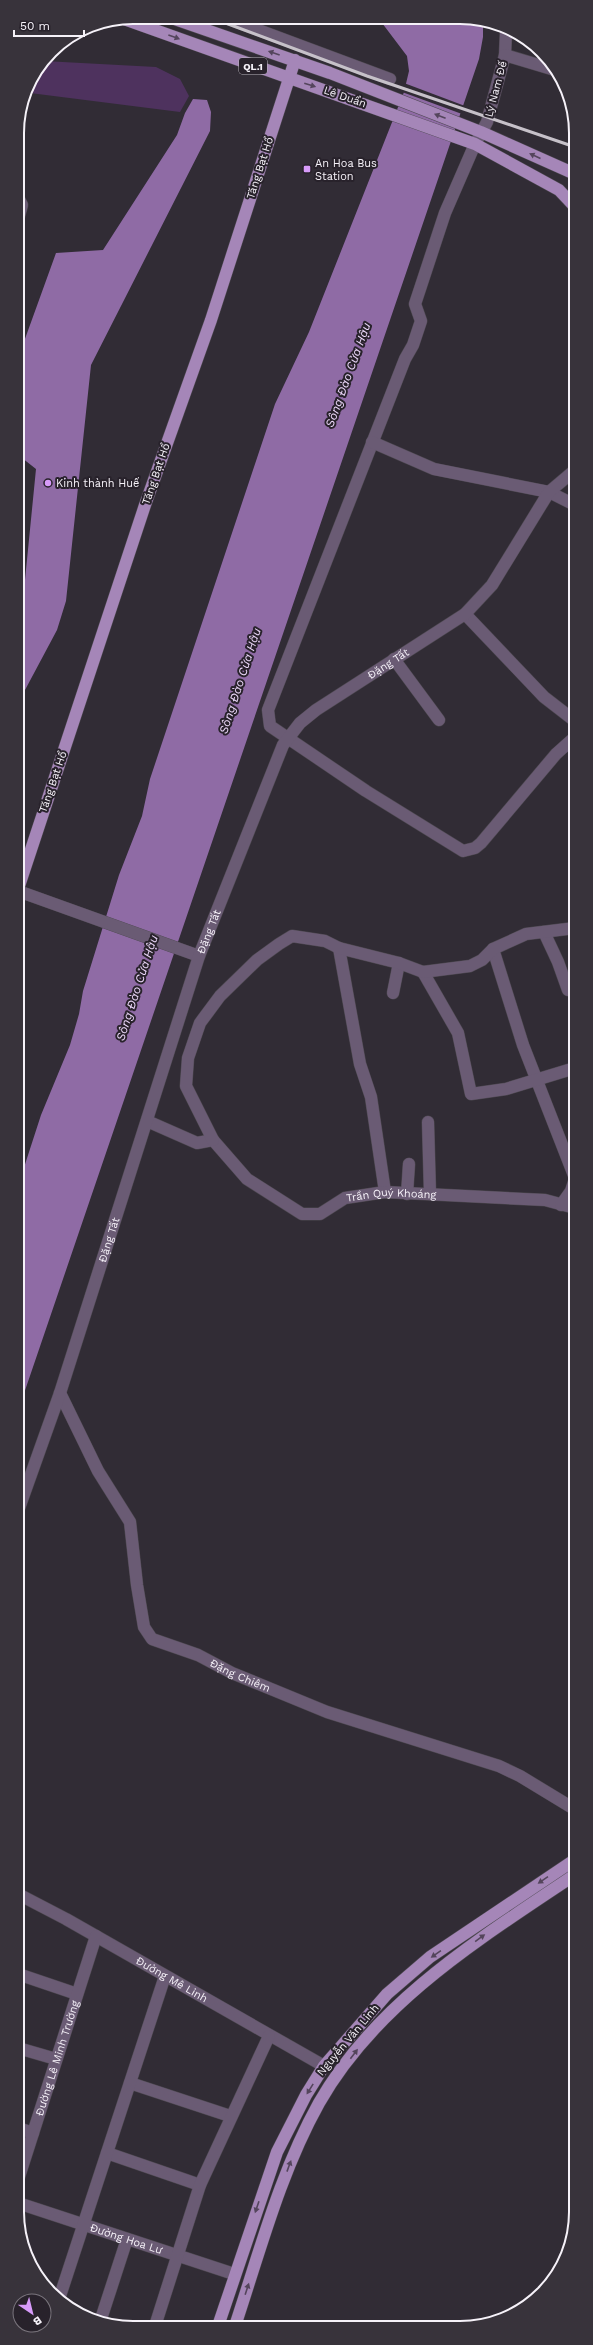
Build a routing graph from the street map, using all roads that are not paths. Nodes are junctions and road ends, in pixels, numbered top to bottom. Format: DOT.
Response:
graph roads {
  1 [pos="138,24"];
  2 [pos="190,24"];
  3 [pos="242,24"];
  4 [pos="506,34"];
  5 [pos="505,55"];
  6 [pos="295,60"];
  7 [pos="546,67"];
  8 [pos="289,79"];
  9 [pos="390,79"];
  10 [pos="479,131"];
  11 [pos="472,142"];
  12 [pos="569,171"];
  13 [pos="569,178"];
  14 [pos="559,190"];
  15 [pos="569,201"];
  16 [pos="372,442"];
  17 [pos="569,475"];
  18 [pos="549,492"];
  19 [pos="569,503"];
  20 [pos="465,614"];
  21 [pos="394,659"];
  22 [pos="569,716"];
  23 [pos="439,720"];
  24 [pos="288,737"];
  25 [pos="569,742"];
  26 [pos="24,872"];
  27 [pos="24,892"];
  28 [pos="569,929"];
  29 [pos="544,932"];
  30 [pos="339,948"];
  31 [pos="492,949"];
  32 [pos="199,956"];
  33 [pos="399,963"];
  34 [pos="423,972"];
  35 [pos="569,990"];
  36 [pos="393,993"];
  37 [pos="569,1070"];
  38 [pos="537,1079"];
  39 [pos="146,1121"];
  40 [pos="428,1122"];
  41 [pos="213,1140"];
  42 [pos="569,1163"];
  43 [pos="408,1164"];
  44 [pos="386,1192"];
  45 [pos="407,1194"];
  46 [pos="430,1194"];
  47 [pos="569,1194"];
  48 [pos="561,1205"];
  49 [pos="569,1207"];
  50 [pos="60,1393"];
  51 [pos="24,1495"];
  52 [pos="569,1806"];
  53 [pos="569,1864"];
  54 [pos="569,1879"];
  55 [pos="24,1897"];
  56 [pos="96,1936"];
  57 [pos="24,1976"];
  58 [pos="165,1976"];
  59 [pos="78,1994"];
  60 [pos="387,1994"];
  61 [pos="399,2004"];
  62 [pos="269,2036"];
  63 [pos="24,2050"];
  64 [pos="56,2059"];
  65 [pos="324,2066"];
  66 [pos="130,2083"];
  67 [pos="230,2116"];
  68 [pos="24,2130"];
  69 [pos="33,2133"];
  70 [pos="107,2153"];
  71 [pos="24,2161"];
  72 [pos="200,2185"];
  73 [pos="24,2205"];
  74 [pos="84,2224"];
  75 [pos="247,2238"];
  76 [pos="127,2239"];
  77 [pos="262,2243"];
  78 [pos="177,2256"];
  79 [pos="234,2274"];
  80 [pos="61,2294"];
  81 [pos="102,2316"];
  82 [pos="157,2321"];
  83 [pos="220,2321"];
  84 [pos="237,2321"];
  1 -- 8 [label="main road, Lê Duẩn / QL.1, one-way"];
  6 -- 2 [label="main road, Lê Duẩn / QL.1, one-way"];
  3 -- 9 [label="street"];
  4 -- 5 [label="street, Lý Nam Đế"];
  5 -- 7 [label="street"];
  5 -- 10 [label="street, Lý Nam Đế"];
  6 -- 8 [label="main road, Tăng Bạt Hổ"];
  10 -- 6 [label="main road, Lê Duẩn / QL.1, one-way"];
  8 -- 11 [label="main road, Lê Duẩn / QL.1, one-way"];
  8 -- 26 [label="main road, Tăng Bạt Hổ"];
  10 -- 11 [label="street, Lý Nam Đế"];
  12 -- 10 [label="main road, Lê Duẩn / QL.1, one-way"];
  11 -- 14 [label="main road, Lê Duẩn / QL.1"];
  11 -- 16 [label="street, Lý Nam Đế"];
  13 -- 14 [label="main road, QL.1"];
  14 -- 15 [label="main road, QL.1"];
  16 -- 18 [label="street"];
  16 -- 24 [label="street, Lý Nam Đế"];
  17 -- 18 [label="street, Đặng Tất"];
  18 -- 19 [label="street"];
  18 -- 20 [label="street, Đặng Tất"];
  20 -- 21 [label="street, Đặng Tất"];
  20 -- 22 [label="street"];
  21 -- 23 [label="street"];
  21 -- 24 [label="street, Đặng Tất"];
  24 -- 25 [label="street"];
  24 -- 32 [label="street, Đặng Tất"];
  27 -- 32 [label="street"];
  28 -- 29 [label="street"];
  29 -- 31 [label="street"];
  29 -- 35 [label="street"];
  30 -- 33 [label="street, Trần Quý Khoáng"];
  30 -- 41 [label="street, Trần Quý Khoáng"];
  30 -- 44 [label="street"];
  31 -- 34 [label="street"];
  31 -- 38 [label="street"];
  32 -- 39 [label="street, Đặng Tất"];
  33 -- 34 [label="street, Trần Quý Khoáng"];
  33 -- 36 [label="street"];
  34 -- 38 [label="street"];
  37 -- 38 [label="street"];
  38 -- 42 [label="street"];
  39 -- 41 [label="street"];
  39 -- 50 [label="street, Đặng Tất"];
  40 -- 46 [label="street"];
  41 -- 44 [label="street, Trần Quý Khoáng"];
  43 -- 45 [label="street"];
  44 -- 45 [label="street, Trần Quý Khoáng"];
  45 -- 46 [label="street, Trần Quý Khoáng"];
  46 -- 48 [label="street, Trần Quý Khoáng"];
  47 -- 48 [label="street"];
  48 -- 49 [label="street, Trần Quý Khoáng"];
  50 -- 51 [label="street, Đặng Tất"];
  50 -- 52 [label="street, Đặng Chiêm"];
  53 -- 60 [label="main road, Nguyễn Văn Linh, one-way"];
  61 -- 54 [label="main road, Nguyễn Văn Linh, one-way"];
  55 -- 56 [label="street, Đường Mê Linh"];
  56 -- 58 [label="street, Đường Mê Linh"];
  56 -- 59 [label="street, Đường Lê Minh Trường"];
  57 -- 59 [label="street"];
  58 -- 62 [label="street, Đường Mê Linh"];
  58 -- 66 [label="street"];
  59 -- 64 [label="street, Đường Lê Minh Trường"];
  60 -- 61 [label="main road"];
  60 -- 65 [label="main road, Nguyễn Văn Linh"];
  77 -- 61 [label="main road, Nguyễn Văn Linh, one-way"];
  62 -- 65 [label="street, Đường Mê Linh"];
  62 -- 67 [label="street"];
  63 -- 64 [label="street"];
  64 -- 69 [label="street, Đường Lê Minh Trường"];
  65 -- 75 [label="main road, Nguyễn Văn Linh, one-way"];
  66 -- 67 [label="street"];
  66 -- 70 [label="street"];
  67 -- 72 [label="street"];
  68 -- 69 [label="street"];
  69 -- 71 [label="street, Đường Lê Minh Trường"];
  70 -- 72 [label="street"];
  70 -- 74 [label="street"];
  72 -- 78 [label="street"];
  73 -- 74 [label="street, Đường Hoa Lư"];
  74 -- 76 [label="street, Đường Hoa Lư"];
  74 -- 80 [label="street"];
  75 -- 77 [label="main road"];
  75 -- 79 [label="main road, Nguyễn Văn Linh"];
  76 -- 78 [label="street, Đường Hoa Lư"];
  76 -- 81 [label="street"];
  84 -- 77 [label="main road, Nguyễn Văn Linh, one-way"];
  78 -- 79 [label="street, Đường Hoa Lư"];
  78 -- 82 [label="street"];
  79 -- 83 [label="main road, Nguyễn Văn Linh"];
}
